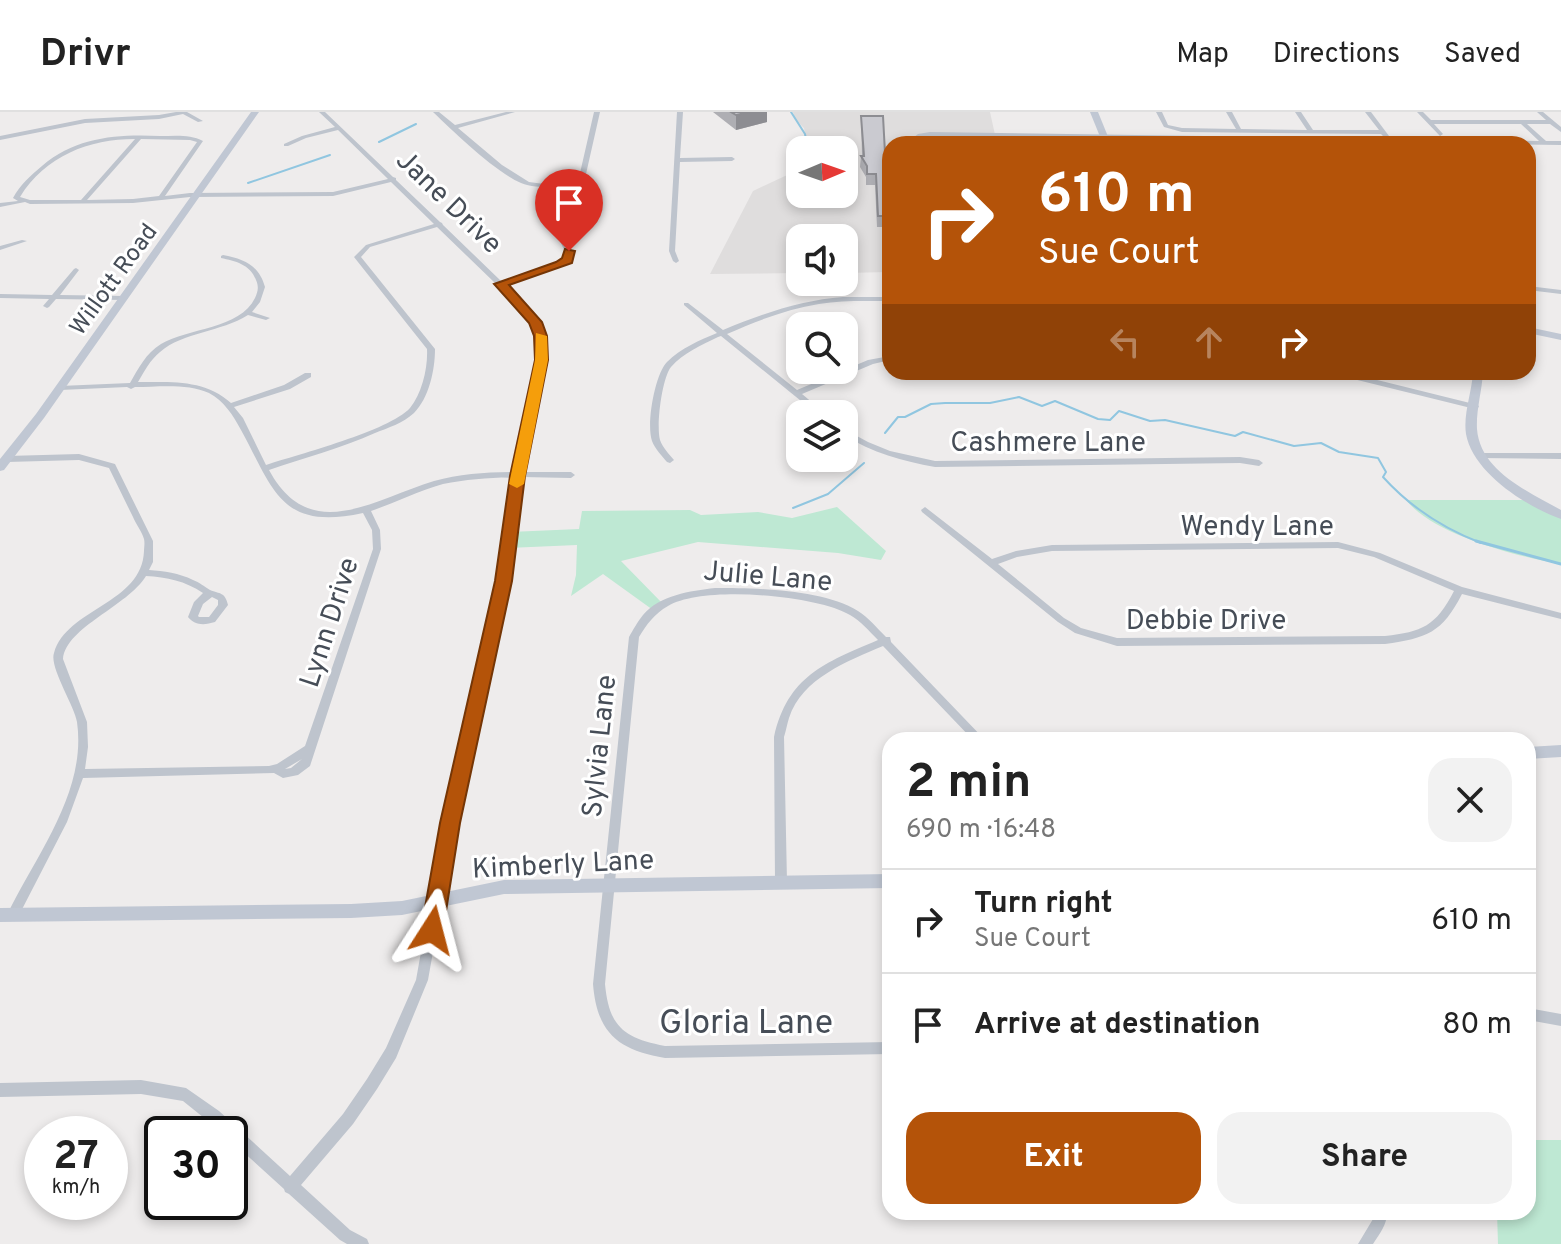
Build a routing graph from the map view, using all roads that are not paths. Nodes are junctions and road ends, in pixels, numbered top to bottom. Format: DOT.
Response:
graph roads {
  1 [pos="184,112"];
  2 [pos="255,112"];
  3 [pos="322,112"];
  4 [pos="436,112"];
  5 [pos="512,112"];
  6 [pos="597,112"];
  7 [pos="680,112"];
  8 [pos="1094,112"];
  9 [pos="1159,112"];
  10 [pos="1229,112"];
  11 [pos="1298,112"];
  12 [pos="1368,112"];
  13 [pos="1420,112"];
  14 [pos="1540,112"];
  15 [pos="200,121"];
  16 [pos="1429,122"];
  17 [pos="1522,122"];
  18 [pos="1552,122"];
  19 [pos="455,127"];
  20 [pos="339,128"];
  21 [pos="1204,130"];
  22 [pos="1239,130"];
  23 [pos="1561,130"];
  24 [pos="1311,131"];
  25 [pos="1384,132"];
  26 [pos="1440,134"];
  27 [pos="918,136"];
  28 [pos="970,136"];
  29 [pos="1103,136"];
  30 [pos="1207,136"];
  31 [pos="1387,136"];
  32 [pos="0,138"];
  33 [pos="139,138"];
  34 [pos="208,142"];
  35 [pos="198,143"];
  36 [pos="1536,143"];
  37 [pos="1545,143"];
  38 [pos="1561,143"];
  39 [pos="286,145"];
  40 [pos="732,159"];
  41 [pos="676,160"];
  42 [pos="394,179"];
  43 [pos="553,183"];
  44 [pos="16,195"];
  45 [pos="198,195"];
  46 [pos="162,196"];
  47 [pos="560,199"];
  48 [pos="22,202"];
  49 [pos="82,202"];
  50 [pos="0,204"];
  51 [pos="440,224"];
  52 [pos="24,241"];
  53 [pos="563,241"];
  54 [pos="0,248"];
  55 [pos="223,257"];
  56 [pos="676,261"];
  57 [pos="76,270"];
  58 [pos="500,284"];
  59 [pos="1536,289"];
  60 [pos="1561,292"];
  61 [pos="126,295"];
  62 [pos="0,296"];
  63 [pos="55,296"];
  64 [pos="882,299"];
  65 [pos="686,304"];
  66 [pos="47,306"];
  67 [pos="248,313"];
  68 [pos="266,318"];
  69 [pos="1536,332"];
  70 [pos="724,334"];
  71 [pos="1561,337"];
  72 [pos="882,360"];
  73 [pos="308,375"];
  74 [pos="1368,380"];
  75 [pos="1477,380"];
  76 [pos="131,387"];
  77 [pos="60,388"];
  78 [pos="797,393"];
  79 [pos="805,400"];
  80 [pos="230,406"];
  81 [pos="1475,407"];
  82 [pos="858,440"];
  83 [pos="1481,456"];
  84 [pos="1561,456"];
  85 [pos="3,457"];
  86 [pos="670,460"];
  87 [pos="1259,463"];
  88 [pos="265,468"];
  89 [pos="571,475"];
  90 [pos="518,476"];
  91 [pos="366,510"];
  92 [pos="925,510"];
  93 [pos="1561,515"];
  94 [pos="991,563"];
  95 [pos="144,573"];
  96 [pos="1459,590"];
  97 [pos="210,594"];
  98 [pos="647,616"];
  99 [pos="1561,616"];
  100 [pos="887,640"];
  101 [pos="973,732"];
  102 [pos="1561,751"];
  103 [pos="1536,753"];
  104 [pos="79,774"];
  105 [pos="882,881"];
  106 [pos="781,882"];
  107 [pos="608,885"];
  108 [pos="437,900"];
  109 [pos="6,915"];
  110 [pos="1536,1015"];
  111 [pos="1561,1020"];
  112 [pos="882,1048"];
  113 [pos="0,1090"];
  114 [pos="290,1187"];
  115 [pos="1380,1220"];
  116 [pos="362,1244"];
  117 [pos="1365,1244"];
  1 -- 15 [label="street"];
  1 -- 32 [label="street"];
  2 -- 45 [label="street, Willott Road"];
  3 -- 20 [label="street, Jane Drive"];
  4 -- 19 [label="street"];
  5 -- 19 [label="street"];
  6 -- 43 [label="street"];
  7 -- 41 [label="street"];
  8 -- 29 [label="street"];
  9 -- 21 [label="street"];
  10 -- 22 [label="street"];
  11 -- 24 [label="street"];
  12 -- 25 [label="street"];
  13 -- 16 [label="street"];
  14 -- 18 [label="street"];
  16 -- 17 [label="street"];
  16 -- 26 [label="street"];
  17 -- 18 [label="street"];
  17 -- 37 [label="street"];
  18 -- 23 [label="street"];
  19 -- 43 [label="street"];
  20 -- 39 [label="street"];
  20 -- 42 [label="street, Jane Drive"];
  21 -- 22 [label="street"];
  21 -- 30 [label="street"];
  22 -- 24 [label="street"];
  24 -- 25 [label="street"];
  25 -- 31 [label="street"];
  27 -- 28 [label="street"];
  33 -- 35 [label="street"];
  33 -- 44 [label="street"];
  33 -- 49 [label="street"];
  34 -- 35 [label="street"];
  35 -- 46 [label="street"];
  36 -- 37 [label="street"];
  37 -- 38 [label="street"];
  40 -- 41 [label="street"];
  41 -- 56 [label="street"];
  42 -- 45 [label="street"];
  42 -- 51 [label="street, Jane Drive"];
  43 -- 47 [label="street"];
  44 -- 48 [label="street"];
  44 -- 50 [label="street"];
  45 -- 46 [label="street"];
  45 -- 61 [label="street, Willott Road"];
  46 -- 49 [label="street"];
  48 -- 49 [label="street"];
  48 -- 50 [label="street"];
  51 -- 58 [label="street, Jane Drive"];
  51 -- 88 [label="street"];
  52 -- 54 [label="street"];
  53 -- 58 [label="street"];
  55 -- 67 [label="street"];
  57 -- 63 [label="street"];
  58 -- 90 [label="street, Jane Drive"];
  59 -- 60 [label="street"];
  61 -- 63 [label="street"];
  61 -- 77 [label="street, Willott Road"];
  62 -- 63 [label="street"];
  63 -- 66 [label="street"];
  64 -- 70 [label="street"];
  65 -- 70 [label="street"];
  67 -- 68 [label="street"];
  67 -- 76 [label="street"];
  69 -- 71 [label="street"];
  70 -- 78 [label="street"];
  70 -- 86 [label="street"];
  72 -- 78 [label="street"];
  73 -- 80 [label="street"];
  74 -- 81 [label="street"];
  75 -- 81 [label="street"];
  76 -- 77 [label="street"];
  76 -- 80 [label="street"];
  77 -- 85 [label="street, Willott Road"];
  78 -- 79 [label="street"];
  80 -- 88 [label="street"];
  81 -- 83 [label="street"];
  82 -- 87 [label="street, Cashmere Lane"];
  83 -- 84 [label="street"];
  83 -- 93 [label="street"];
  85 -- 95 [label="street"];
  88 -- 91 [label="street"];
  89 -- 90 [label="street"];
  90 -- 91 [label="street"];
  90 -- 108 [label="street, Jane Drive"];
  91 -- 104 [label="street, Lynn Drive"];
  92 -- 94 [label="street, Debbie Drive"];
  94 -- 96 [label="street, Wendy Lane"];
  94 -- 96 [label="street, Debbie Drive"];
  95 -- 97 [label="street"];
  95 -- 104 [label="street"];
  96 -- 99 [label="street, Wendy Lane"];
  98 -- 100 [label="street, Julie Lane"];
  98 -- 107 [label="street, Sylvia Lane"];
  100 -- 101 [label="street, Julie Lane"];
  100 -- 106 [label="street"];
  102 -- 103 [label="street"];
  104 -- 109 [label="street"];
  105 -- 106 [label="street, Kimberly Lane"];
  106 -- 107 [label="street, Kimberly Lane"];
  107 -- 108 [label="street, Kimberly Lane"];
  107 -- 112 [label="street, Gloria Lane"];
  108 -- 109 [label="street, Kimberly Lane"];
  108 -- 114 [label="street, Jane Drive"];
  110 -- 111 [label="street"];
  113 -- 114 [label="street"];
  114 -- 116 [label="street"];
  115 -- 117 [label="street"];
}
